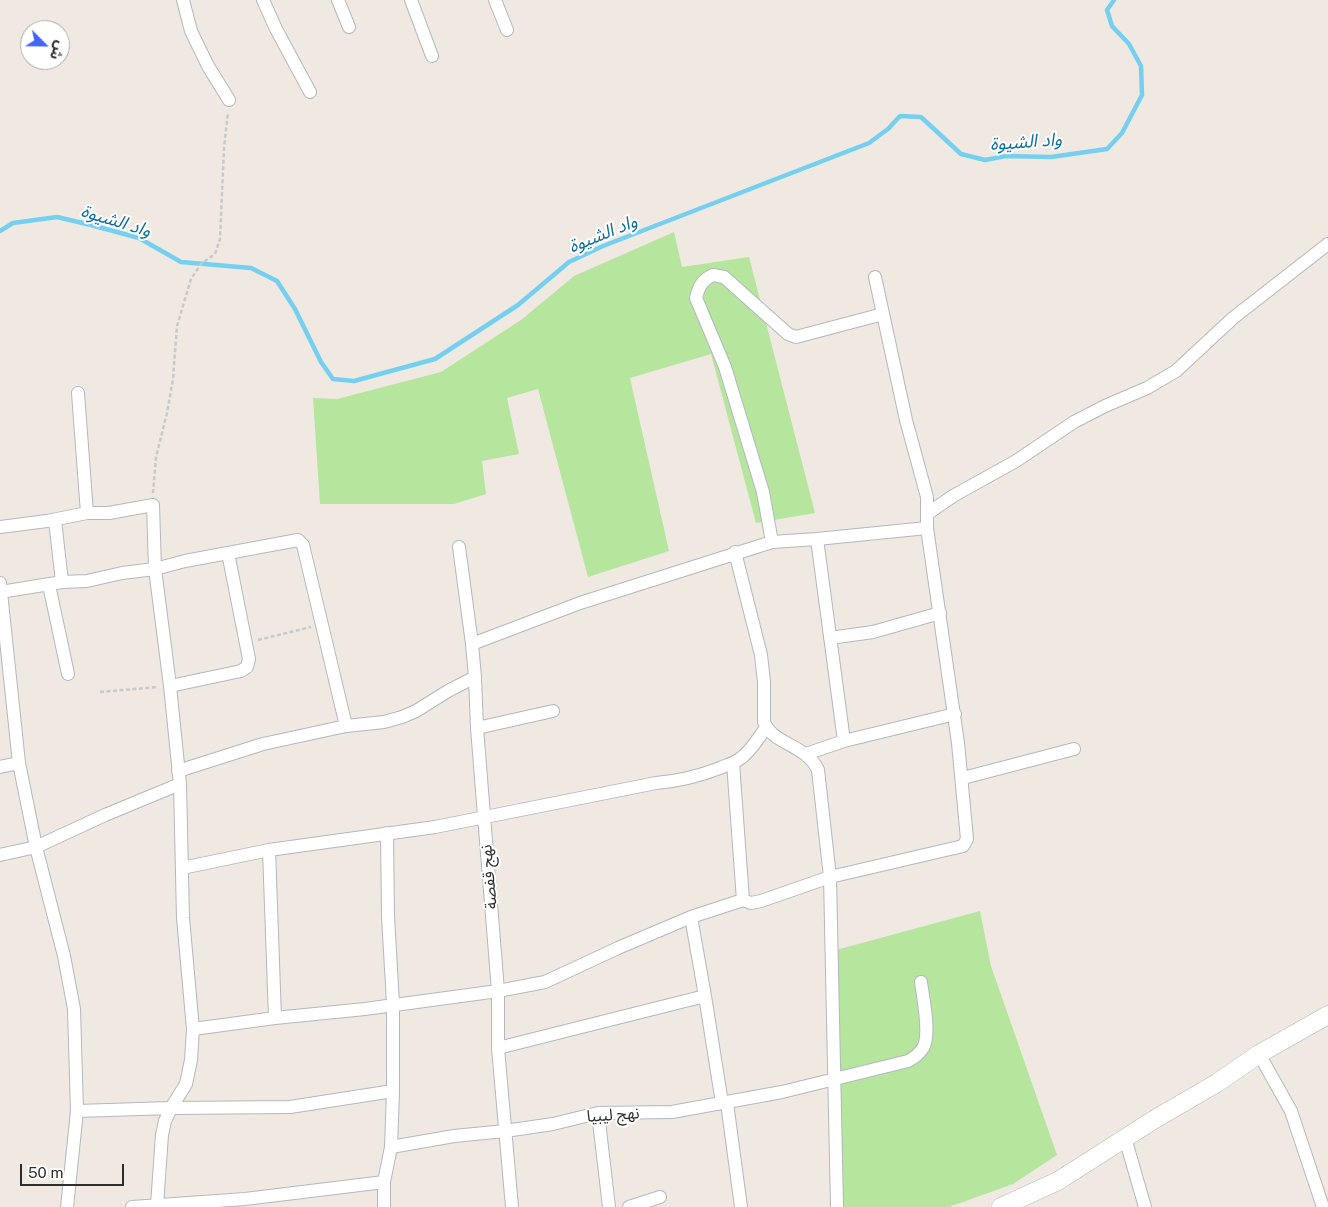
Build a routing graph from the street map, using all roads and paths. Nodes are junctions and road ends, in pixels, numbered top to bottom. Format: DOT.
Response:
graph roads {
  1 [pos="183,0"];
  2 [pos="263,0"];
  3 [pos="338,0"];
  4 [pos="410,0"];
  5 [pos="495,0"];
  6 [pos="348,27"];
  7 [pos="507,30"];
  8 [pos="432,56"];
  9 [pos="310,92"];
  10 [pos="229,100"];
  11 [pos="1328,244"];
  12 [pos="875,277"];
  13 [pos="883,314"];
  14 [pos="78,393"];
  15 [pos="153,505"];
  16 [pos="87,513"];
  17 [pos="927,514"];
  18 [pos="55,520"];
  19 [pos="0,527"];
  20 [pos="927,528"];
  21 [pos="817,539"];
  22 [pos="772,542"];
  23 [pos="459,547"];
  24 [pos="735,552"];
  25 [pos="228,553"];
  26 [pos="155,569"];
  27 [pos="0,584"];
  28 [pos="56,584"];
  29 [pos="0,592"];
  30 [pos="940,613"];
  31 [pos="322,625"];
  32 [pos="830,638"];
  33 [pos="245,644"];
  34 [pos="472,644"];
  35 [pos="68,674"];
  36 [pos="475,677"];
  37 [pos="170,686"];
  38 [pos="100,692"];
  39 [pos="552,711"];
  40 [pos="954,714"];
  41 [pos="346,726"];
  42 [pos="477,728"];
  43 [pos="766,728"];
  44 [pos="844,741"];
  45 [pos="1074,749"];
  46 [pos="806,754"];
  47 [pos="19,763"];
  48 [pos="733,763"];
  49 [pos="0,767"];
  50 [pos="179,777"];
  51 [pos="963,778"];
  52 [pos="484,818"];
  53 [pos="387,833"];
  54 [pos="36,847"];
  55 [pos="269,850"];
  56 [pos="0,855"];
  57 [pos="182,868"];
  58 [pos="830,878"];
  59 [pos="743,900"];
  60 [pos="691,917"];
  61 [pos="921,982"];
  62 [pos="498,991"];
  63 [pos="705,996"];
  64 [pos="393,1004"];
  65 [pos="1328,1015"];
  66 [pos="274,1018"];
  67 [pos="193,1029"];
  68 [pos="498,1048"];
  69 [pos="1259,1054"];
  70 [pos="833,1080"];
  71 [pos="393,1091"];
  72 [pos="724,1103"];
  73 [pos="171,1108"];
  74 [pos="77,1110"];
  75 [pos="598,1113"];
  76 [pos="505,1131"];
  77 [pos="1125,1138"];
  78 [pos="391,1147"];
  79 [pos="384,1182"];
  80 [pos="660,1197"];
  81 [pos="245,1203"];
  82 [pos="157,1205"];
  83 [pos="1012,1205"];
  84 [pos="67,1207"];
  85 [pos="132,1207"];
  86 [pos="384,1207"];
  87 [pos="512,1207"];
  88 [pos="609,1207"];
  89 [pos="629,1207"];
  90 [pos="741,1207"];
  91 [pos="837,1207"];
  92 [pos="1145,1207"];
  93 [pos="1323,1207"];
  1 -- 10 [label="street"];
  2 -- 9 [label="street"];
  3 -- 6 [label="street"];
  4 -- 8 [label="street"];
  5 -- 7 [label="street"];
  10 -- 15 [label="path"];
  11 -- 17 [label="street"];
  12 -- 13 [label="street"];
  13 -- 17 [label="street"];
  13 -- 22 [label="street"];
  14 -- 16 [label="street"];
  15 -- 16 [label="street"];
  15 -- 26 [label="street"];
  16 -- 18 [label="street"];
  17 -- 20 [label="street"];
  18 -- 19 [label="street"];
  18 -- 28 [label="street"];
  20 -- 21 [label="street"];
  20 -- 30 [label="street"];
  21 -- 22 [label="street"];
  21 -- 32 [label="street"];
  22 -- 24 [label="street"];
  23 -- 34 [label="street, نهج قفصة"];
  24 -- 34 [label="street"];
  24 -- 43 [label="street"];
  25 -- 26 [label="street"];
  25 -- 31 [label="street"];
  25 -- 33 [label="street"];
  26 -- 28 [label="street"];
  26 -- 37 [label="street"];
  27 -- 29 [label="street"];
  28 -- 29 [label="street"];
  28 -- 35 [label="street"];
  29 -- 47 [label="street"];
  30 -- 32 [label="street"];
  30 -- 40 [label="street"];
  31 -- 33 [label="path"];
  31 -- 41 [label="street"];
  32 -- 44 [label="street"];
  33 -- 37 [label="street"];
  34 -- 36 [label="street, نهج قفصة"];
  36 -- 41 [label="street"];
  36 -- 42 [label="street, نهج قفصة"];
  37 -- 38 [label="path"];
  37 -- 50 [label="street"];
  39 -- 42 [label="street"];
  40 -- 44 [label="street"];
  40 -- 51 [label="street"];
  41 -- 50 [label="street"];
  42 -- 52 [label="street, نهج قفصة"];
  43 -- 46 [label="street"];
  43 -- 48 [label="street"];
  44 -- 46 [label="street"];
  45 -- 51 [label="street"];
  46 -- 58 [label="street"];
  47 -- 49 [label="street"];
  47 -- 54 [label="street"];
  48 -- 52 [label="street"];
  48 -- 59 [label="street"];
  50 -- 54 [label="street"];
  50 -- 57 [label="street"];
  51 -- 58 [label="street"];
  52 -- 53 [label="street"];
  52 -- 62 [label="street, نهج قفصة"];
  53 -- 55 [label="street"];
  53 -- 64 [label="street"];
  54 -- 56 [label="street"];
  54 -- 74 [label="street"];
  55 -- 57 [label="street"];
  55 -- 66 [label="street"];
  57 -- 67 [label="street"];
  58 -- 59 [label="street"];
  58 -- 70 [label="street"];
  59 -- 60 [label="street"];
  60 -- 62 [label="street"];
  60 -- 63 [label="street"];
  61 -- 70 [label="street, نهج ليبيا"];
  62 -- 64 [label="street"];
  62 -- 68 [label="street, نهج قفصة"];
  63 -- 68 [label="street"];
  63 -- 72 [label="street"];
  64 -- 66 [label="street"];
  64 -- 71 [label="street"];
  65 -- 69 [label="main road"];
  66 -- 67 [label="street"];
  67 -- 73 [label="street"];
  68 -- 76 [label="street, نهج قفصة"];
  69 -- 77 [label="main road"];
  69 -- 93 [label="street"];
  70 -- 72 [label="street, نهج ليبيا"];
  70 -- 91 [label="street"];
  71 -- 73 [label="street"];
  71 -- 78 [label="street"];
  72 -- 75 [label="street, نهج ليبيا"];
  72 -- 90 [label="street"];
  73 -- 74 [label="street"];
  73 -- 82 [label="street"];
  74 -- 84 [label="street"];
  75 -- 76 [label="street, نهج ليبيا"];
  75 -- 88 [label="street"];
  76 -- 78 [label="street, نهج ليبيا"];
  76 -- 87 [label="street, نهج قفصة"];
  77 -- 83 [label="main road"];
  77 -- 92 [label="street"];
  78 -- 79 [label="street"];
  79 -- 81 [label="street"];
  79 -- 86 [label="street"];
  80 -- 89 [label="street"];
  81 -- 82 [label="street"];
  82 -- 85 [label="street"];
}
